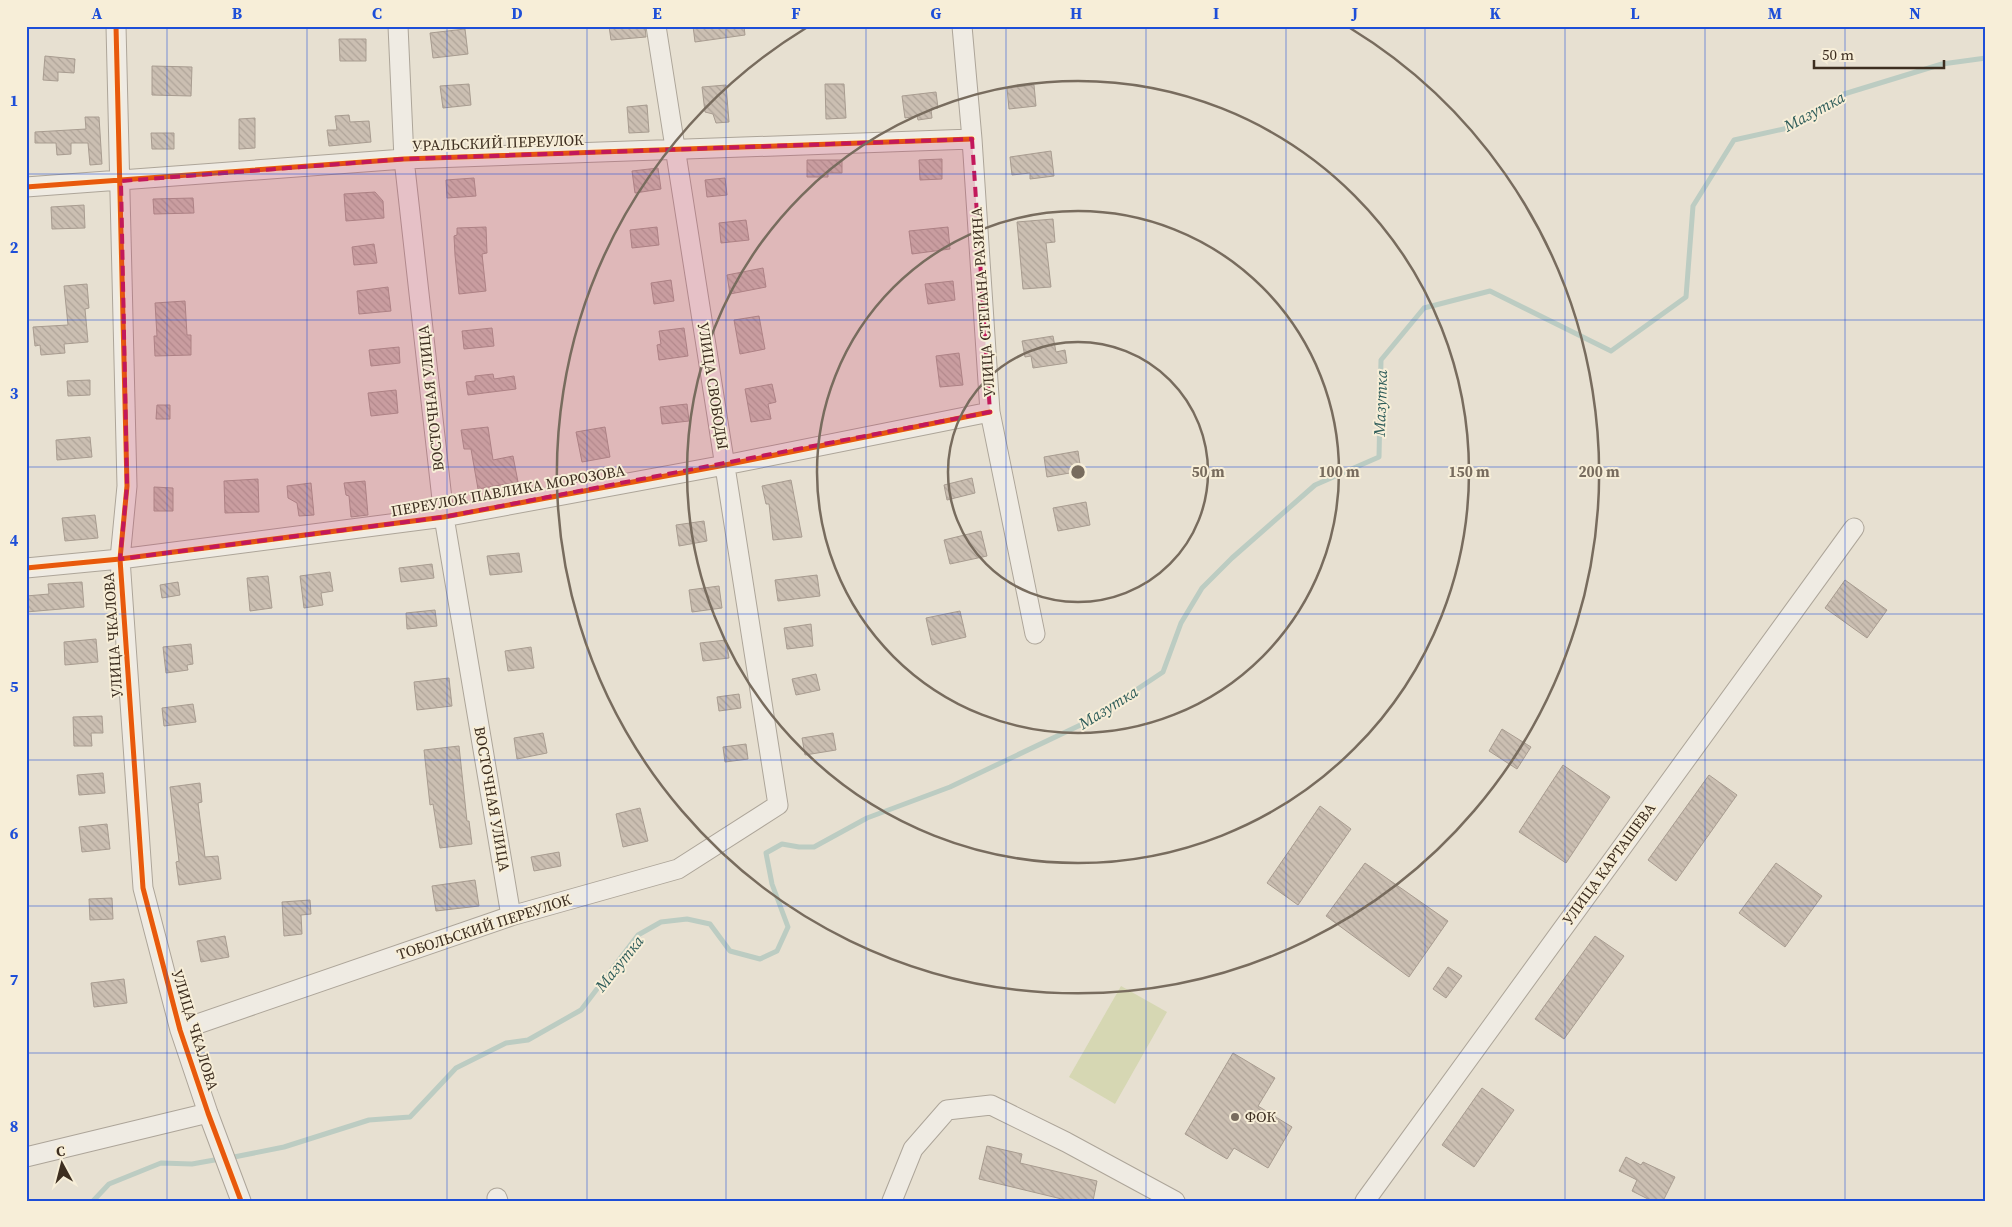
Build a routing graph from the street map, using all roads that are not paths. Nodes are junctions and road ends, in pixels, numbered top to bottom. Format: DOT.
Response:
graph roads {
  1 [pos="116,26"];
  2 [pos="398,26"];
  3 [pos="656,26"];
  4 [pos="962,26"];
  5 [pos="972,139"];
  6 [pos="677,149"];
  7 [pos="404,159"];
  8 [pos="120,181"];
  9 [pos="26,187"];
  10 [pos="990,412"];
  11 [pos="725,465"];
  12 [pos="444,517"];
  13 [pos="1854,528"];
  14 [pos="120,560"];
  15 [pos="26,568"];
  16 [pos="1035,634"];
  17 [pos="778,805"];
  18 [pos="511,916"];
  19 [pos="180,1030"];
  20 [pos="208,1113"];
  21 [pos="26,1157"];
  22 [pos="241,1201"];
  23 [pos="892,1201"];
  24 [pos="1175,1201"];
  25 [pos="1365,1201"];
  1 -- 8 [label="street, УЛИЦА ЧКАЛОВА"];
  2 -- 7 [label="street, ВОСТОЧНАЯ УЛИЦА"];
  3 -- 6 [label="street, УЛИЦА СВОБОДЫ"];
  4 -- 5 [label="street, УЛИЦА СТЕПАНА РАЗИНА"];
  5 -- 6 [label="street, УРАЛЬСКИЙ ПЕРЕУЛОК"];
  5 -- 10 [label="street, УЛИЦА СТЕПАНА РАЗИНА"];
  6 -- 7 [label="street, УРАЛЬСКИЙ ПЕРЕУЛОК"];
  6 -- 11 [label="street, УЛИЦА СВОБОДЫ"];
  7 -- 8 [label="street, УРАЛЬСКИЙ ПЕРЕУЛОК"];
  7 -- 12 [label="street, ВОСТОЧНАЯ УЛИЦА"];
  8 -- 9 [label="street, УРАЛЬСКИЙ ПЕРЕУЛОК"];
  8 -- 14 [label="street, УЛИЦА ЧКАЛОВА"];
  10 -- 11 [label="street, ПЕРЕУЛОК ПАВЛИКА МОРОЗОВА"];
  10 -- 16 [label="street, УЛИЦА СТЕПАНА РАЗИНА"];
  11 -- 12 [label="street, ПЕРЕУЛОК ПАВЛИКА МОРОЗОВА"];
  11 -- 17 [label="street, УЛИЦА СВОБОДЫ"];
  12 -- 14 [label="street, ПЕРЕУЛОК ПАВЛИКА МОРОЗОВА"];
  12 -- 18 [label="street, ВОСТОЧНАЯ УЛИЦА"];
  13 -- 25 [label="street, УЛИЦА КАРТАШЕВА"];
  14 -- 15 [label="street, ПЕРЕУЛОК ПАВЛИКА МОРОЗОВА"];
  14 -- 19 [label="street, УЛИЦА ЧКАЛОВА"];
  17 -- 18 [label="street, ТОБОЛЬСКИЙ ПЕРЕУЛОК"];
  18 -- 19 [label="street, ТОБОЛЬСКИЙ ПЕРЕУЛОК"];
  19 -- 20 [label="street, УЛИЦА ЧКАЛОВА"];
  20 -- 21 [label="street"];
  20 -- 22 [label="street, УЛИЦА ЧКАЛОВА"];
  23 -- 24 [label="street"];
}
